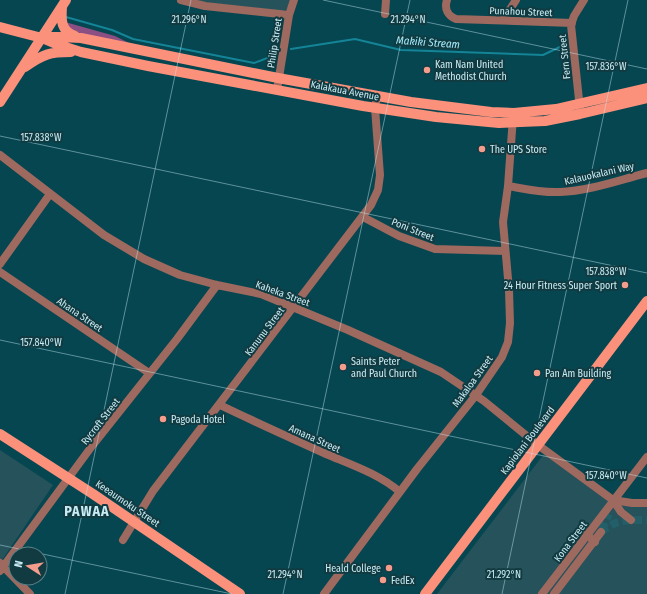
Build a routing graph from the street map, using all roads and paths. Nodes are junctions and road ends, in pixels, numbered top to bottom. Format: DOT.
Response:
graph roads {
  1 [pos="181,0"];
  2 [pos="294,0"];
  3 [pos="386,0"];
  4 [pos="447,0"];
  5 [pos="516,0"];
  6 [pos="584,0"];
  7 [pos="64,3"];
  8 [pos="385,14"];
  9 [pos="289,15"];
  10 [pos="503,20"];
  11 [pos="572,23"];
  12 [pos="0,27"];
  13 [pos="42,38"];
  14 [pos="81,38"];
  15 [pos="81,52"];
  16 [pos="20,70"];
  17 [pos="278,78"];
  18 [pos="647,88"];
  19 [pos="277,90"];
  20 [pos="377,96"];
  21 [pos="647,98"];
  22 [pos="0,102"];
  23 [pos="375,108"];
  24 [pos="580,109"];
  25 [pos="514,113"];
  26 [pos="513,124"];
  27 [pos="0,155"];
  28 [pos="647,173"];
  29 [pos="508,186"];
  30 [pos="50,194"];
  31 [pos="363,217"];
  32 [pos="505,251"];
  33 [pos="0,264"];
  34 [pos="0,272"];
  35 [pos="217,285"];
  36 [pos="647,301"];
  37 [pos="295,307"];
  38 [pos="150,373"];
  39 [pos="476,395"];
  40 [pos="220,405"];
  41 [pos="0,434"];
  42 [pos="538,445"];
  43 [pos="647,457"];
  44 [pos="68,479"];
  45 [pos="400,492"];
  46 [pos="614,500"];
  47 [pos="647,503"];
  48 [pos="609,514"];
  49 [pos="631,520"];
  50 [pos="134,522"];
  51 [pos="584,532"];
  52 [pos="601,532"];
  53 [pos="123,540"];
  54 [pos="595,542"];
  55 [pos="1,567"];
  56 [pos="30,594"];
  57 [pos="240,594"];
  58 [pos="324,594"];
  59 [pos="425,594"];
  60 [pos="542,594"];
  61 [pos="554,594"];
  1 -- 9 [label="street"];
  2 -- 9 [label="street, Philip Street"];
  3 -- 8 [label="street"];
  4 -- 10 [label="street, Punahou Street"];
  5 -- 10 [label="street"];
  6 -- 11 [label="street, Fern Street"];
  7 -- 13 [label="main road"];
  7 -- 14 [label="main road"];
  9 -- 17 [label="street, Philip Street"];
  10 -- 11 [label="street, Punahou Street"];
  11 -- 24 [label="street, Fern Street"];
  12 -- 13 [label="main road, Kalakaua Avenue"];
  13 -- 14 [label="main road, Kalakaua Avenue"];
  13 -- 15 [label="main road, Kalakaua Avenue"];
  13 -- 16 [label="main road"];
  14 -- 17 [label="main road, Kalakaua Avenue"];
  15 -- 16 [label="main road"];
  15 -- 19 [label="main road, Kalakaua Avenue"];
  16 -- 22 [label="main road"];
  17 -- 19 [label="street, Philip Street"];
  17 -- 20 [label="main road, Kalakaua Avenue"];
  18 -- 24 [label="main road, Kalakaua Avenue"];
  19 -- 23 [label="main road, Kalakaua Avenue"];
  20 -- 23 [label="street, Kanunu Street"];
  20 -- 25 [label="main road, Kalakaua Avenue"];
  21 -- 24 [label="main road, Kalakaua Avenue"];
  23 -- 26 [label="main road, Kalakaua Avenue"];
  23 -- 31 [label="street, Kanunu Street"];
  24 -- 25 [label="main road, Kalakaua Avenue"];
  24 -- 26 [label="main road, Kalakaua Avenue"];
  25 -- 26 [label="street, Makaloa Street"];
  26 -- 29 [label="street, Makaloa Street"];
  27 -- 30 [label="street, Kaheka Street"];
  28 -- 29 [label="street, Kalauokalani Way"];
  29 -- 32 [label="street, Makaloa Street"];
  30 -- 33 [label="street"];
  30 -- 35 [label="street, Kaheka Street"];
  31 -- 32 [label="street, Poni Street"];
  31 -- 37 [label="street, Kanunu Street"];
  32 -- 39 [label="street, Makaloa Street"];
  34 -- 38 [label="street, Ahana Street"];
  35 -- 37 [label="street, Kaheka Street"];
  35 -- 38 [label="street, Rycroft Street"];
  36 -- 42 [label="main road, Kapiolani Boulevard"];
  37 -- 39 [label="street, Kaheka Street"];
  37 -- 40 [label="street, Kanunu Street"];
  38 -- 44 [label="street, Rycroft Street"];
  39 -- 42 [label="street, Kaheka Street"];
  39 -- 45 [label="street, Makaloa Street"];
  40 -- 45 [label="street, Amana Street"];
  40 -- 50 [label="street, Kanunu Street"];
  41 -- 44 [label="main road, Keeaumoku Street"];
  42 -- 46 [label="street, Kaheka Street"];
  42 -- 59 [label="main road, Kapiolani Boulevard"];
  43 -- 46 [label="street, Kona Street"];
  44 -- 50 [label="main road, Keeaumoku Street"];
  44 -- 55 [label="street, Rycroft Street"];
  45 -- 58 [label="street, Makaloa Street"];
  46 -- 47 [label="street"];
  46 -- 48 [label="street, Kona Street"];
  46 -- 49 [label="street"];
  46 -- 60 [label="street, Kona Street"];
  50 -- 53 [label="street, Kanunu Street"];
  50 -- 57 [label="main road, Keeaumoku Street"];
  51 -- 54 [label="street, bridge"];
  52 -- 61 [label="street, Kona Street"];
  55 -- 56 [label="street"];
}
